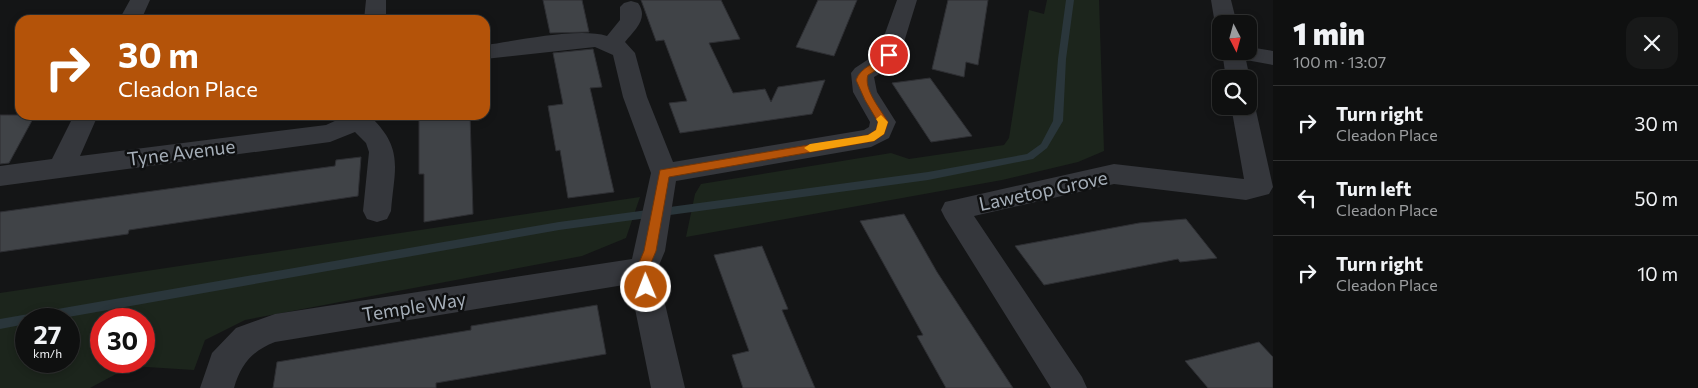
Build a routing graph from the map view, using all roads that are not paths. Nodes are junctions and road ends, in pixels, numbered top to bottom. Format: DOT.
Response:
graph roads {
  1 [pos="140,0"];
  2 [pos="376,0"];
  3 [pos="907,0"];
  4 [pos="1221,0"];
  5 [pos="631,7"];
  6 [pos="132,15"];
  7 [pos="375,15"];
  8 [pos="1224,15"];
  9 [pos="612,44"];
  10 [pos="490,51"];
  11 [pos="1258,55"];
  12 [pos="1273,58"];
  13 [pos="1245,115"];
  14 [pos="84,120"];
  15 [pos="357,120"];
  16 [pos="363,120"];
  17 [pos="61,168"];
  18 [pos="664,173"];
  19 [pos="0,176"];
  20 [pos="1266,192"];
  21 [pos="377,211"];
  22 [pos="642,270"];
  23 [pos="216,388"];
  24 [pos="668,388"];
  25 [pos="1070,388"];
  1 -- 6 [label="street"];
  2 -- 7 [label="street"];
  3 -- 18 [label="street"];
  4 -- 8 [label="street"];
  5 -- 9 [label="street"];
  9 -- 10 [label="street"];
  9 -- 18 [label="street"];
  11 -- 12 [label="street"];
  13 -- 20 [label="street, Lawetop Grove"];
  14 -- 17 [label="street"];
  15 -- 17 [label="street, Tyne Avenue"];
  16 -- 21 [label="street, Tyne Avenue"];
  17 -- 19 [label="street, Tyne Avenue"];
  18 -- 22 [label="street"];
  20 -- 25 [label="street, Lawetop Grove"];
  22 -- 23 [label="street, Temple Way"];
  22 -- 24 [label="street"];
}
